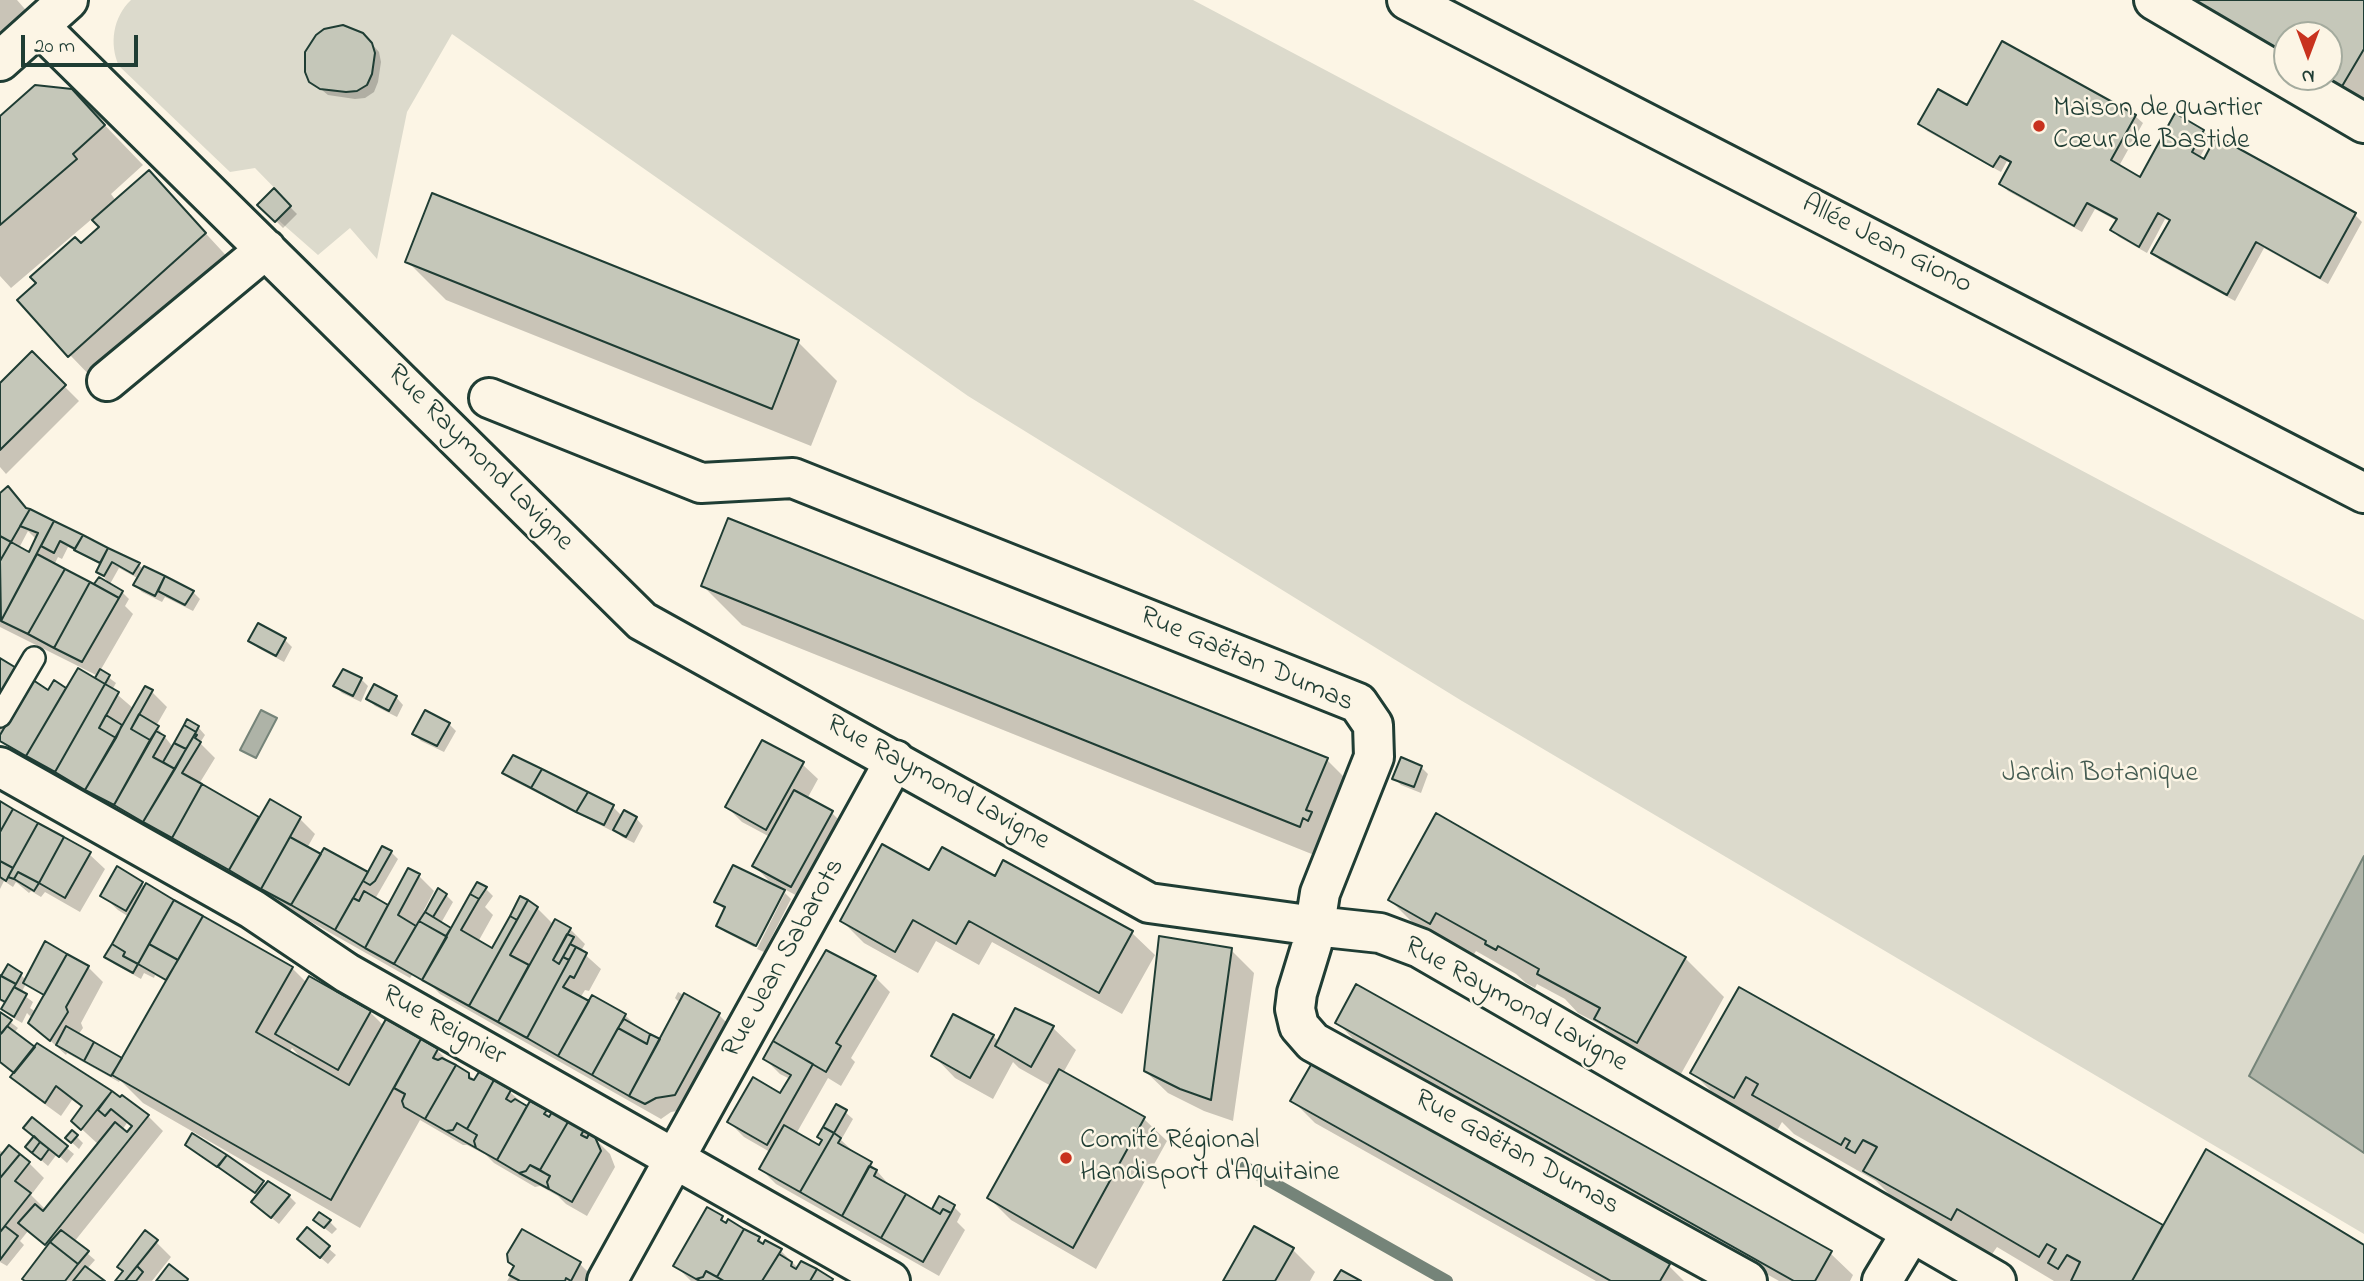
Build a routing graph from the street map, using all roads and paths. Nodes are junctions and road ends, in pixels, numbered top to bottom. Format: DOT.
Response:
graph roads {
  1 [pos="68,0"];
  2 [pos="1407,0"];
  3 [pos="2154,0"];
  4 [pos="39,26"];
  5 [pos="0,61"];
  6 [pos="2364,123"];
  7 [pos="266,249"];
  8 [pos="107,381"];
  9 [pos="489,397"];
  10 [pos="2364,493"];
  11 [pos="34,658"];
  12 [pos="0,716"];
  13 [pos="895,760"];
  14 [pos="0,767"];
  15 [pos="1315,926"];
  16 [pos="676,1158"];
  17 [pos="1911,1233"];
  18 [pos="607,1281"];
  19 [pos="890,1281"];
  20 [pos="1747,1281"];
  21 [pos="1882,1281"];
  22 [pos="1996,1281"];
  1 -- 4 [label="street"];
  2 -- 10 [label="street, Allée Jean Giono"];
  3 -- 6 [label="street"];
  4 -- 5 [label="street"];
  4 -- 7 [label="street, Rue Raymond Lavigne"];
  7 -- 8 [label="street"];
  7 -- 13 [label="street, Rue Raymond Lavigne"];
  9 -- 15 [label="street, Rue Gaëtan Dumas"];
  11 -- 12 [label="lane"];
  13 -- 15 [label="street, Rue Raymond Lavigne"];
  13 -- 16 [label="street, Rue Jean Sabarots"];
  14 -- 16 [label="street, Rue Reignier"];
  15 -- 17 [label="street, Rue Raymond Lavigne"];
  15 -- 20 [label="street, Rue Gaëtan Dumas"];
  16 -- 18 [label="street, Rue Jean Sabarots"];
  16 -- 19 [label="street, Rue Reignier"];
  17 -- 21 [label="street"];
  17 -- 22 [label="street, Rue Raymond Lavigne"];
}
